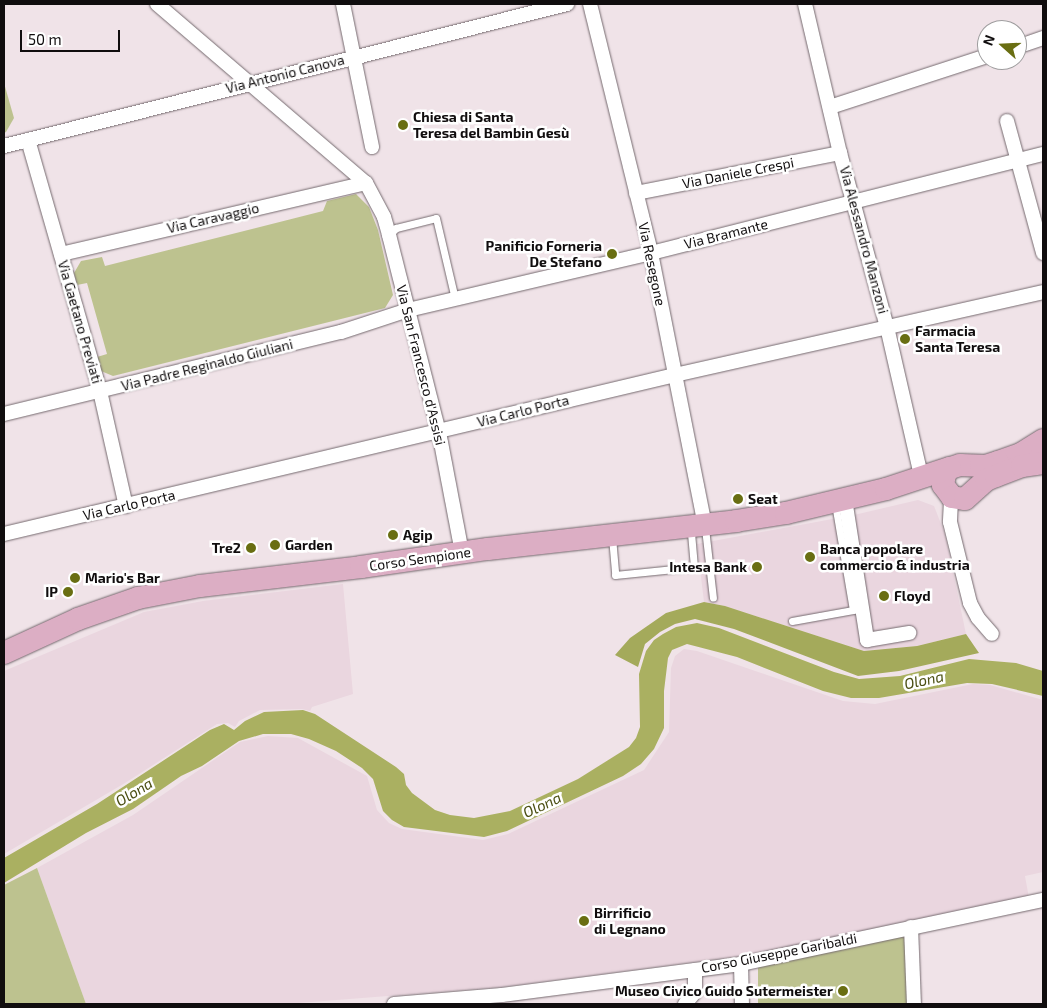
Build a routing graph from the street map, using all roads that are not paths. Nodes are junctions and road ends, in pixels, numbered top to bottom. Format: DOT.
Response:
graph roads {
  1 [pos="156,4"];
  2 [pos="343,4"];
  3 [pos="567,4"];
  4 [pos="590,4"];
  5 [pos="804,4"];
  6 [pos="1043,38"];
  7 [pos="1027,44"];
  8 [pos="355,57"];
  9 [pos="977,59"];
  10 [pos="249,84"];
  11 [pos="830,107"];
  12 [pos="1008,121"];
  13 [pos="28,140"];
  14 [pos="4,146"];
  15 [pos="372,147"];
  16 [pos="840,154"];
  17 [pos="1043,154"];
  18 [pos="1018,161"];
  19 [pos="366,183"];
  20 [pos="636,193"];
  21 [pos="854,202"];
  22 [pos="389,235"];
  23 [pos="651,253"];
  24 [pos="1043,253"];
  25 [pos="60,254"];
  26 [pos="1043,292"];
  27 [pos="455,299"];
  28 [pos="408,310"];
  29 [pos="888,326"];
  30 [pos="675,375"];
  31 [pos="100,391"];
  32 [pos="4,414"];
  33 [pos="439,432"];
  34 [pos="1043,440"];
  35 [pos="1043,463"];
  36 [pos="950,468"];
  37 [pos="921,476"];
  38 [pos="886,489"];
  39 [pos="953,495"];
  40 [pos="840,500"];
  41 [pos="126,506"];
  42 [pos="698,526"];
  43 [pos="4,534"];
  44 [pos="612,536"];
  45 [pos="462,553"];
  46 [pos="713,598"];
  47 [pos="792,621"];
  48 [pos="909,633"];
  49 [pos="992,634"];
  50 [pos="4,653"];
  51 [pos="1043,900"];
  52 [pos="912,927"];
  53 [pos="741,964"];
  54 [pos="695,970"];
  55 [pos="502,1000"];
  56 [pos="394,1004"];
  57 [pos="686,1004"];
  58 [pos="742,1004"];
  59 [pos="914,1004"];
  1 -- 10 [label="street"];
  2 -- 8 [label="street"];
  3 -- 8 [label="street, Via Antonio Canova"];
  4 -- 20 [label="street, Via Resegone"];
  5 -- 11 [label="street, Via Alessandro Manzoni"];
  6 -- 7 [label="street"];
  8 -- 10 [label="street, Via Antonio Canova"];
  8 -- 15 [label="street"];
  9 -- 11 [label="street"];
  10 -- 13 [label="street, Via Antonio Canova"];
  10 -- 19 [label="street"];
  11 -- 16 [label="street, Via Alessandro Manzoni"];
  12 -- 18 [label="street"];
  13 -- 14 [label="street, Via Antonio Canova"];
  13 -- 25 [label="street, Via Gaetano Previati"];
  16 -- 20 [label="street, Via Daniele Crespi"];
  16 -- 21 [label="street, Via Alessandro Manzoni"];
  17 -- 18 [label="street, Via Bramante"];
  18 -- 21 [label="street, Via Bramante"];
  18 -- 24 [label="street"];
  19 -- 22 [label="street, Via San Francesco d'Assisi"];
  19 -- 25 [label="street, Via Caravaggio"];
  20 -- 23 [label="street, Via Resegone"];
  21 -- 23 [label="street, Via Bramante"];
  21 -- 29 [label="street, Via Alessandro Manzoni"];
  22 -- 27 [label="lane"];
  22 -- 28 [label="street, Via San Francesco d'Assisi"];
  23 -- 27 [label="street, Via Bramante"];
  23 -- 30 [label="street, Via Resegone"];
  25 -- 31 [label="street, Via Gaetano Previati"];
  26 -- 29 [label="street, Via Carlo Porta"];
  27 -- 28 [label="street, Via Bramante"];
  28 -- 31 [label="street, Via Padre Reginaldo Giuliani"];
  28 -- 33 [label="street, Via San Francesco d'Assisi"];
  29 -- 30 [label="street, Via Carlo Porta"];
  29 -- 37 [label="street, Via Alessandro Manzoni"];
  30 -- 33 [label="street, Via Carlo Porta"];
  30 -- 42 [label="street, Via Resegone"];
  31 -- 32 [label="street, Via Padre Reginaldo Giuliani"];
  31 -- 41 [label="street, Via Gaetano Previati"];
  33 -- 41 [label="street, Via Carlo Porta"];
  33 -- 45 [label="street, Via San Francesco d'Assisi"];
  34 -- 36 [label="main road, Corso Sempione"];
  35 -- 39 [label="main road"];
  36 -- 37 [label="main road, Corso Sempione"];
  36 -- 39 [label="main road"];
  37 -- 38 [label="main road, Corso Sempione"];
  38 -- 39 [label="main road, Corso Sempione"];
  38 -- 40 [label="main road, Corso Sempione"];
  39 -- 49 [label="street"];
  40 -- 42 [label="main road, Corso Sempione"];
  40 -- 47 [label="lane"];
  40 -- 48 [label="street"];
  41 -- 43 [label="street, Via Carlo Porta"];
  42 -- 44 [label="main road, Corso Sempione"];
  42 -- 44 [label="lane"];
  42 -- 46 [label="lane"];
  44 -- 45 [label="main road, Corso Sempione"];
  45 -- 50 [label="main road, Corso Sempione"];
  51 -- 52 [label="street, Corso Giuseppe Garibaldi"];
  52 -- 53 [label="street, Corso Giuseppe Garibaldi"];
  52 -- 59 [label="street"];
  53 -- 54 [label="street, Corso Giuseppe Garibaldi"];
  53 -- 58 [label="street"];
  54 -- 55 [label="street, Corso Giuseppe Garibaldi"];
  54 -- 57 [label="street"];
  55 -- 56 [label="street, Corso Giuseppe Garibaldi"];
}
